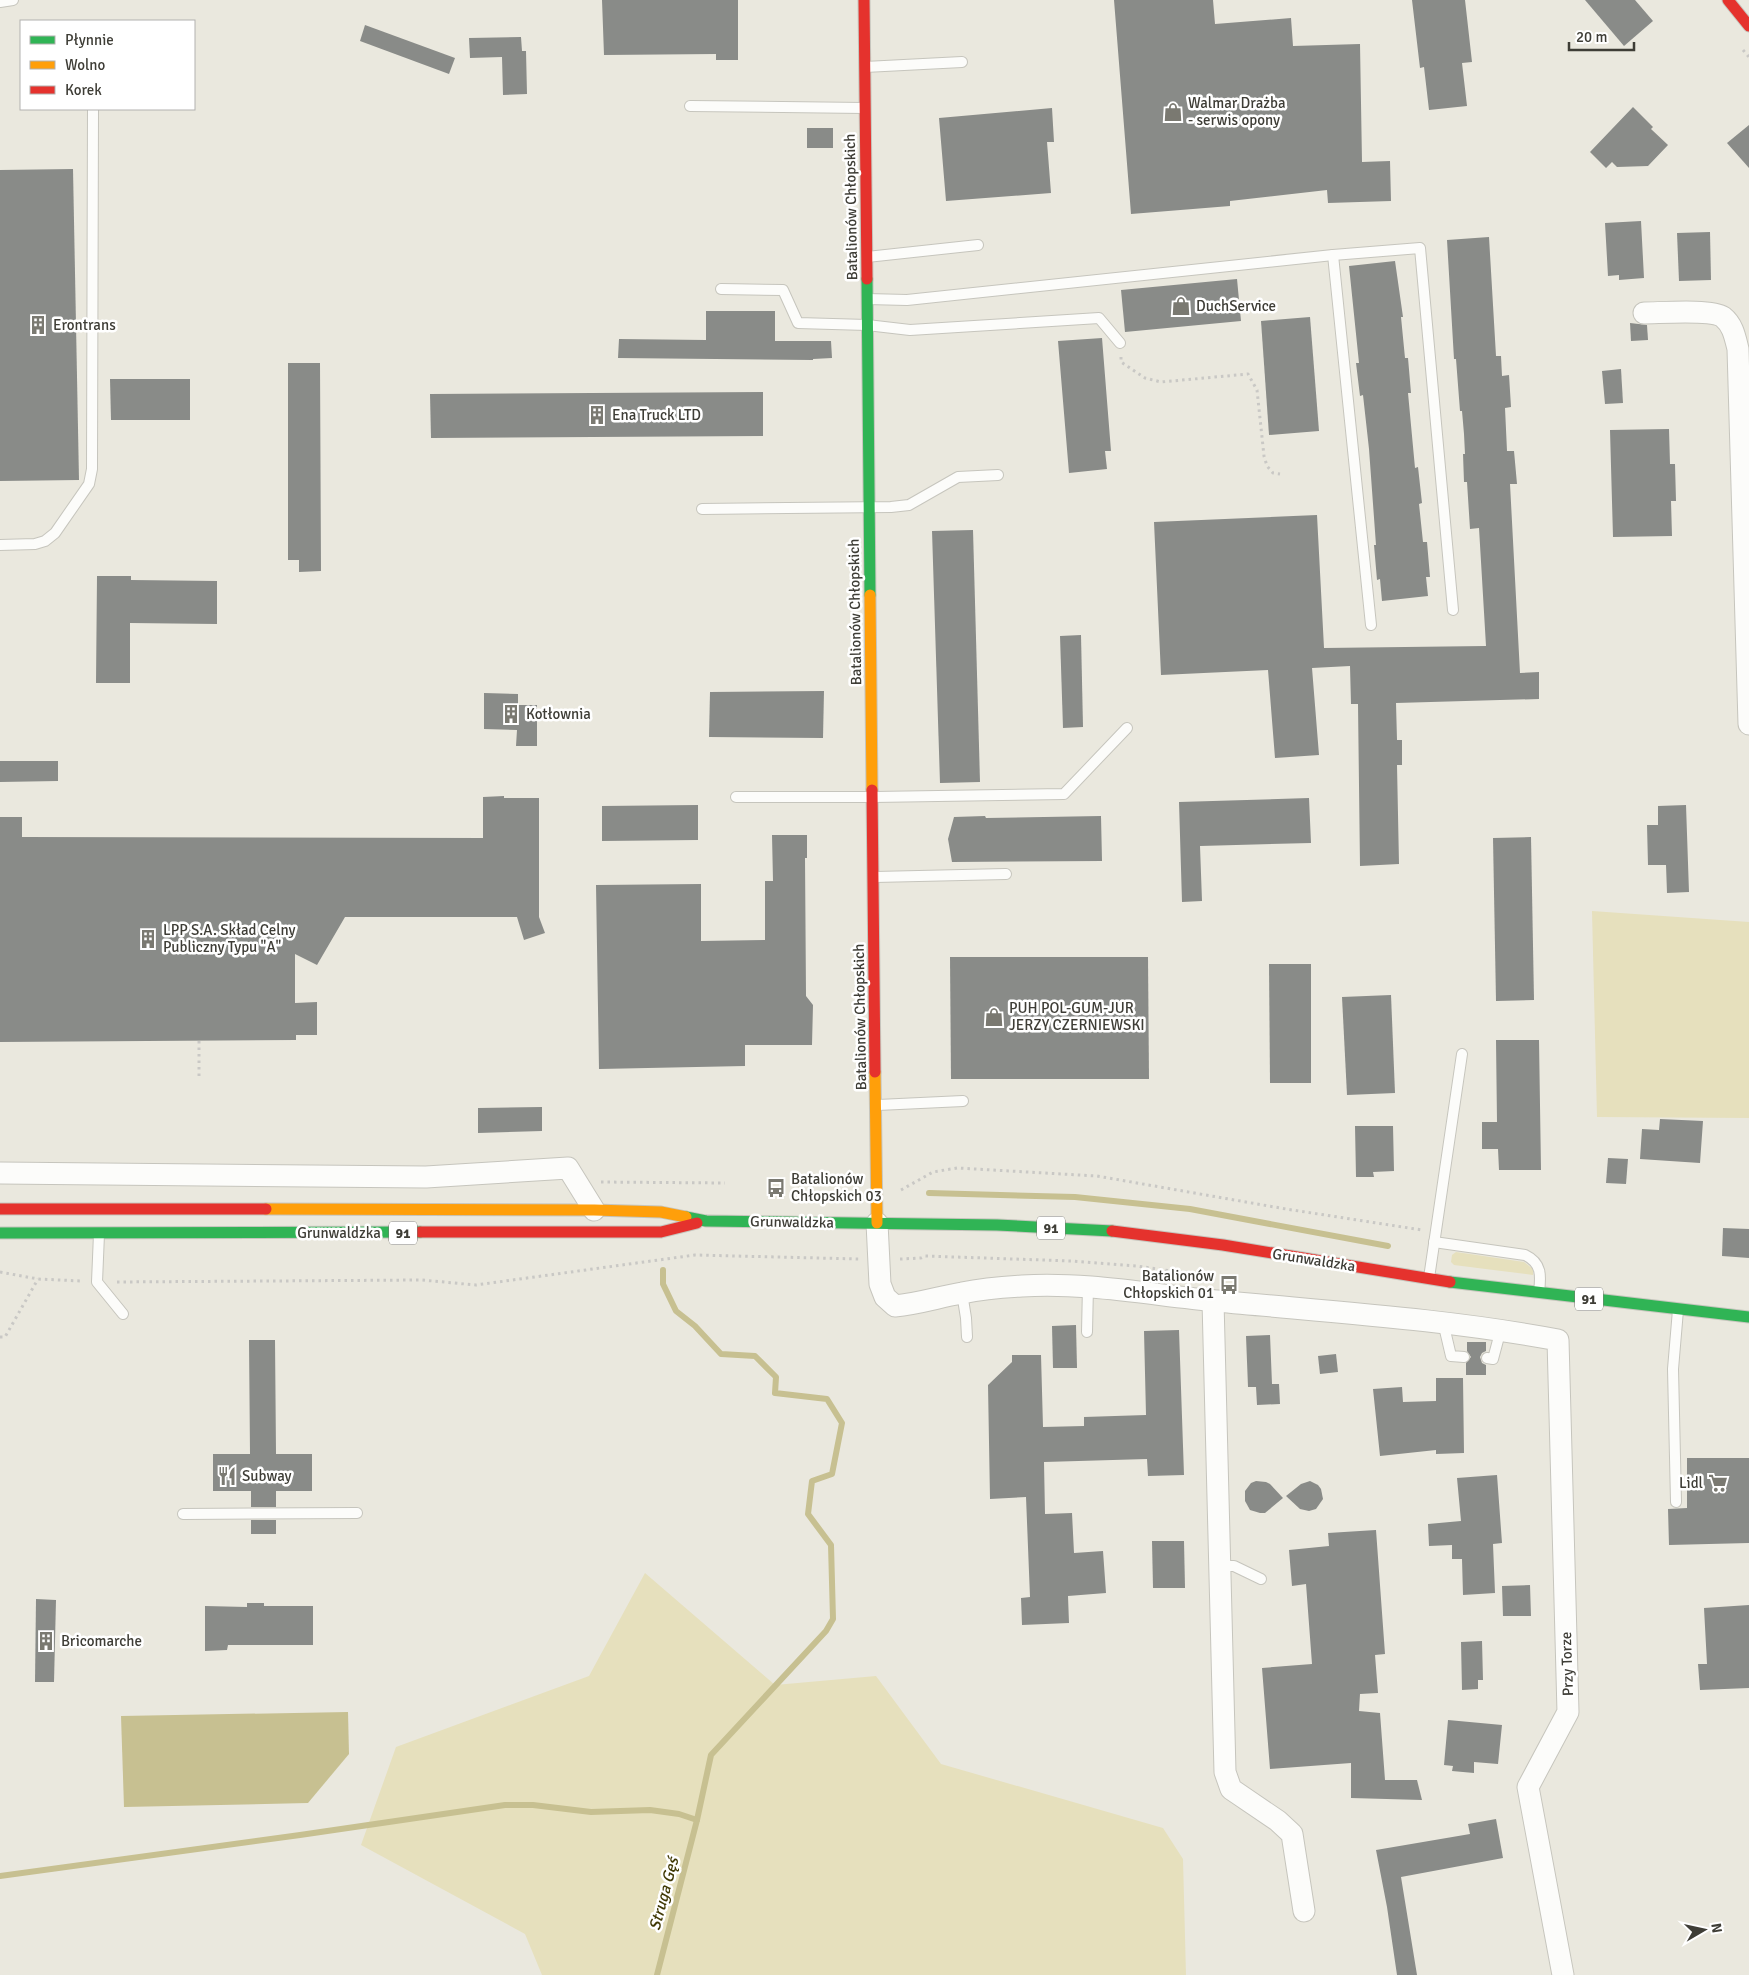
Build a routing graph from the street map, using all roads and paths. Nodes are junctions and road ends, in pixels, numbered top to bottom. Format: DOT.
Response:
graph roads {
  1 [pos="13,0"];
  2 [pos="864,0"];
  3 [pos="1728,0"];
  4 [pos="0,2"];
  5 [pos="1749,26"];
  6 [pos="962,62"];
  7 [pos="864,67"];
  8 [pos="690,106"];
  9 [pos="865,108"];
  10 [pos="93,110"];
  11 [pos="978,245"];
  12 [pos="1333,255"];
  13 [pos="866,257"];
  14 [pos="721,289"];
  15 [pos="867,299"];
  16 [pos="1644,313"];
  17 [pos="867,325"];
  18 [pos="1120,343"];
  19 [pos="1280,474"];
  20 [pos="998,475"];
  21 [pos="868,506"];
  22 [pos="702,509"];
  23 [pos="1746,513"];
  24 [pos="0,545"];
  25 [pos="1453,610"];
  26 [pos="1371,626"];
  27 [pos="1748,660"];
  28 [pos="1749,724"];
  29 [pos="1126,728"];
  30 [pos="736,797"];
  31 [pos="874,797"];
  32 [pos="1006,874"];
  33 [pos="874,877"];
  34 [pos="199,1041"];
  35 [pos="1462,1054"];
  36 [pos="199,1078"];
  37 [pos="963,1101"];
  38 [pos="877,1105"];
  39 [pos="0,1173"];
  40 [pos="572,1175"];
  41 [pos="725,1183"];
  42 [pos="901,1190"];
  43 [pos="0,1209"];
  44 [pos="594,1210"];
  45 [pos="103,1221"];
  46 [pos="706,1221"];
  47 [pos="877,1223"];
  48 [pos="0,1233"];
  49 [pos="1435,1237"];
  50 [pos="925,1246"];
  51 [pos="925,1256"];
  52 [pos="862,1259"];
  53 [pos="0,1272"];
  54 [pos="38,1279"];
  55 [pos="1429,1279"];
  56 [pos="97,1282"];
  57 [pos="1088,1286"];
  58 [pos="962,1293"];
  59 [pos="1539,1293"];
  60 [pos="1213,1301"];
  61 [pos="1678,1310"];
  62 [pos="123,1314"];
  63 [pos="1749,1317"];
  64 [pos="1443,1322"];
  65 [pos="1501,1329"];
  66 [pos="1087,1332"];
  67 [pos="0,1337"];
  68 [pos="967,1337"];
  69 [pos="1464,1357"];
  70 [pos="1487,1358"];
  71 [pos="1676,1502"];
  72 [pos="357,1512"];
  73 [pos="183,1514"];
  74 [pos="1219,1566"];
  75 [pos="1261,1579"];
  76 [pos="1304,1911"];
  77 [pos="1564,1975"];
  1 -- 4 [label="lane"];
  2 -- 7 [label="main road, Batalionów Chłopskich"];
  3 -- 5 [label="main road"];
  6 -- 7 [label="lane"];
  7 -- 9 [label="main road, Batalionów Chłopskich"];
  8 -- 9 [label="lane"];
  9 -- 13 [label="main road, Batalionów Chłopskich"];
  10 -- 24 [label="lane"];
  11 -- 13 [label="lane"];
  12 -- 15 [label="lane"];
  12 -- 25 [label="lane"];
  12 -- 26 [label="lane"];
  13 -- 15 [label="main road, Batalionów Chłopskich"];
  14 -- 17 [label="lane"];
  15 -- 17 [label="main road, Batalionów Chłopskich"];
  16 -- 23 [label="street"];
  17 -- 18 [label="lane"];
  17 -- 21 [label="main road, Batalionów Chłopskich"];
  18 -- 19 [label="path"];
  20 -- 21 [label="lane"];
  21 -- 22 [label="lane"];
  21 -- 31 [label="main road, Batalionów Chłopskich"];
  23 -- 27 [label="street"];
  27 -- 28 [label="street"];
  29 -- 31 [label="lane"];
  30 -- 31 [label="lane"];
  31 -- 33 [label="main road, Batalionów Chłopskich"];
  32 -- 33 [label="lane"];
  33 -- 38 [label="main road, Batalionów Chłopskich"];
  34 -- 36 [label="path"];
  35 -- 49 [label="lane"];
  37 -- 38 [label="lane"];
  38 -- 47 [label="main road, Batalionów Chłopskich"];
  39 -- 40 [label="street"];
  40 -- 41 [label="path"];
  40 -- 44 [label="street"];
  42 -- 49 [label="path"];
  43 -- 45 [label="main road, Grunwaldzka / 91"];
  44 -- 45 [label="main road, Grunwaldzka / 91"];
  44 -- 46 [label="main road, Grunwaldzka / 91"];
  45 -- 46 [label="main road, Grunwaldzka / 91"];
  45 -- 48 [label="main road, Grunwaldzka / 91"];
  45 -- 56 [label="lane"];
  46 -- 47 [label="main road, Grunwaldzka / 91"];
  47 -- 55 [label="main road, Grunwaldzka / 91"];
  47 -- 58 [label="street"];
  49 -- 55 [label="lane"];
  49 -- 59 [label="lane"];
  50 -- 51 [label="path"];
  52 -- 56 [label="path"];
  53 -- 54 [label="path"];
  54 -- 56 [label="path"];
  54 -- 67 [label="path"];
  55 -- 59 [label="main road, Grunwaldzka / 91"];
  56 -- 62 [label="lane"];
  57 -- 58 [label="street"];
  57 -- 60 [label="street"];
  57 -- 66 [label="lane"];
  58 -- 68 [label="lane"];
  59 -- 61 [label="main road, Grunwaldzka / 91"];
  60 -- 64 [label="street"];
  60 -- 74 [label="street"];
  61 -- 63 [label="main road, Grunwaldzka / 91"];
  61 -- 71 [label="lane"];
  64 -- 65 [label="street"];
  64 -- 69 [label="lane"];
  65 -- 70 [label="lane"];
  65 -- 77 [label="street, Przy Torze"];
  72 -- 73 [label="lane"];
  74 -- 75 [label="lane"];
  74 -- 76 [label="street"];
}
